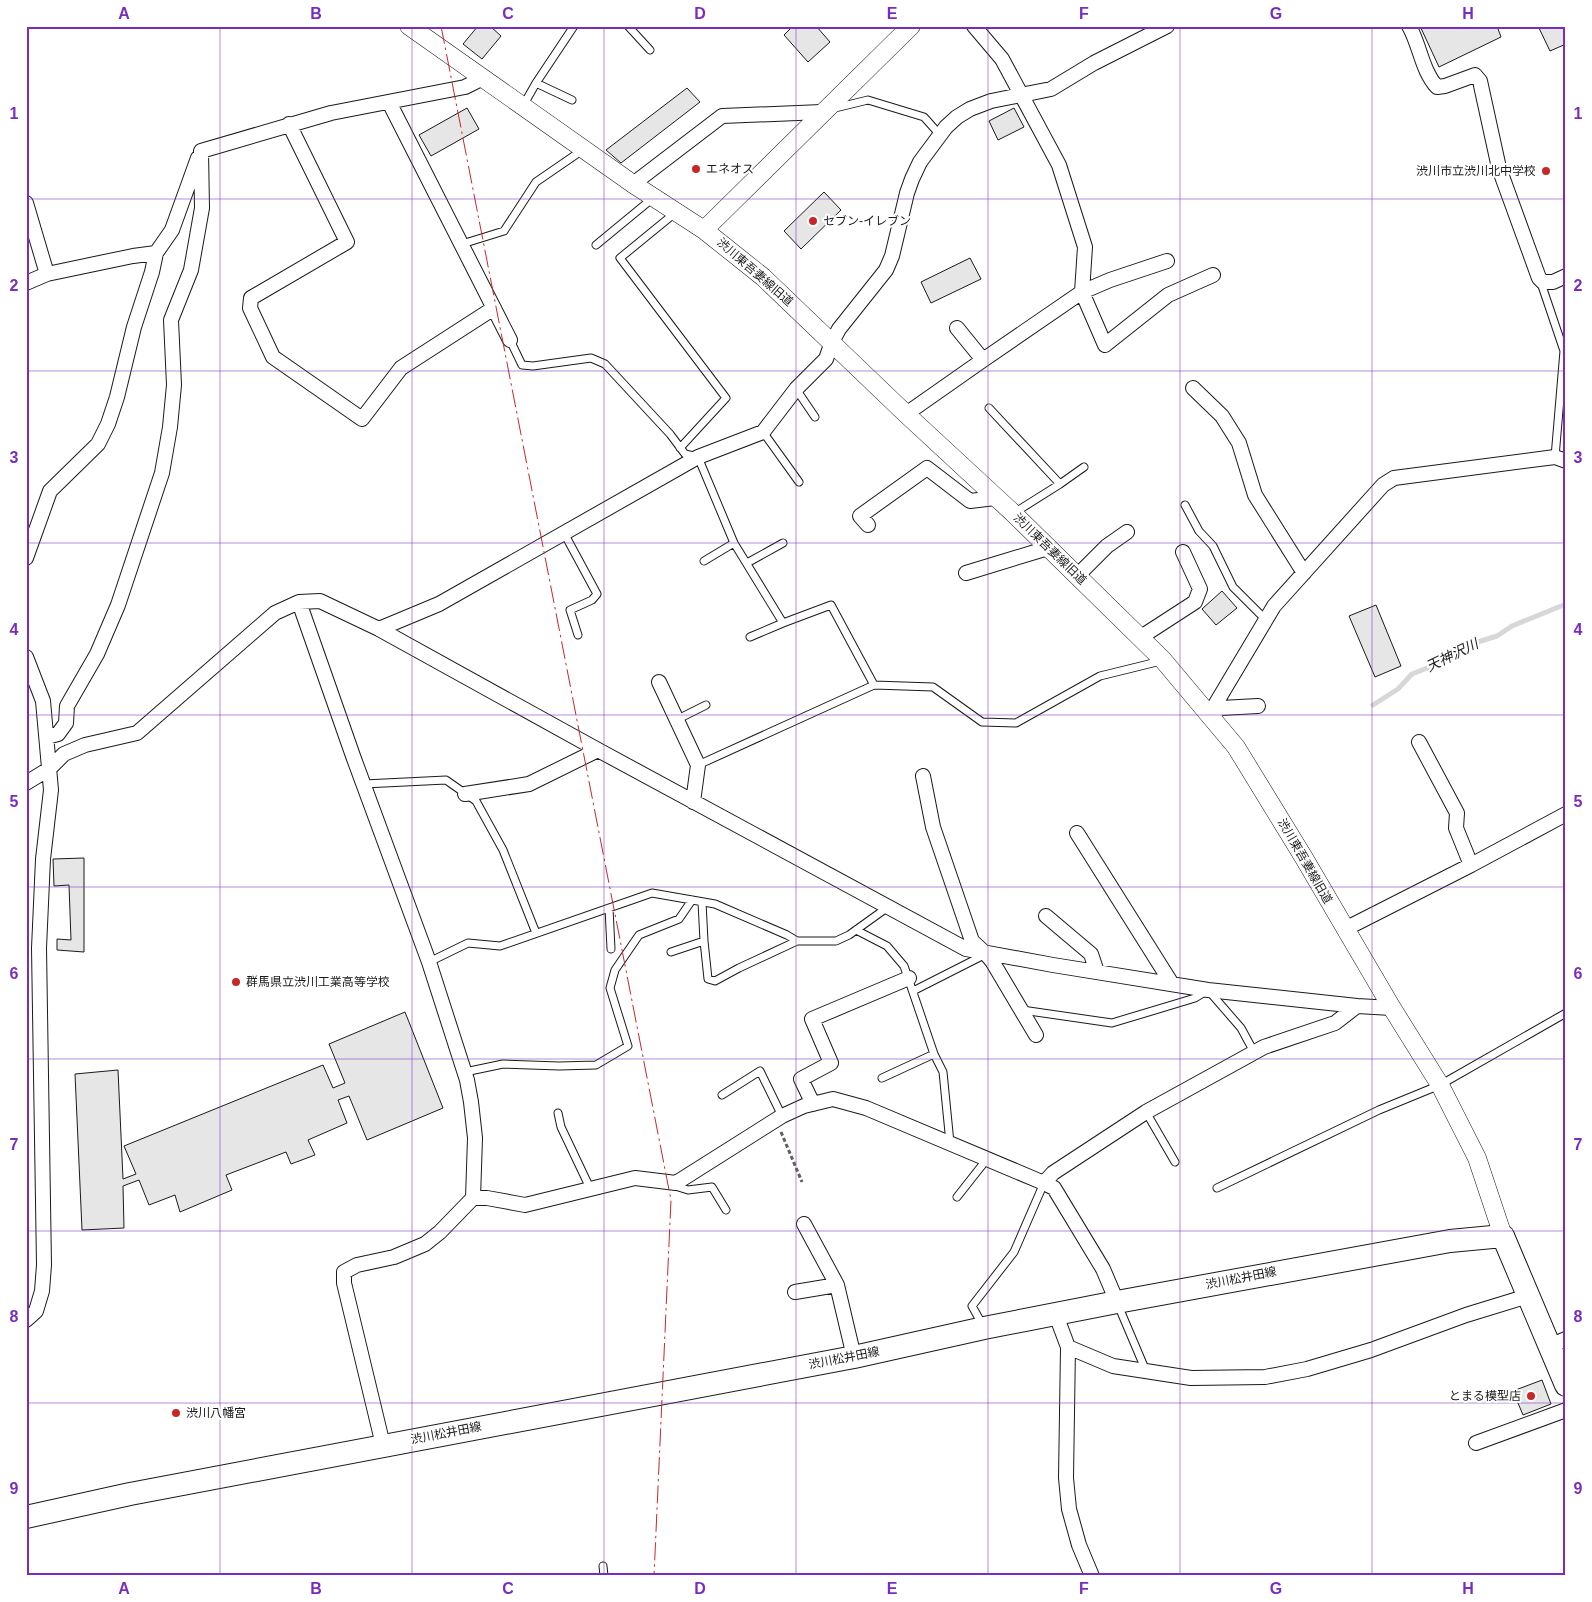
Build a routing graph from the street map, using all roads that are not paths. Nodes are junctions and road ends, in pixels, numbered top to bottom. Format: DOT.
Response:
graph roads {
  1 [pos="409,26"];
  2 [pos="574,26"];
  3 [pos="628,26"];
  4 [pos="910,26"];
  5 [pos="974,26"];
  6 [pos="1166,26"];
  7 [pos="1409,26"];
  8 [pos="650,50"];
  9 [pos="483,78"];
  10 [pos="536,83"];
  11 [pos="1022,95"];
  12 [pos="572,100"];
  13 [pos="389,102"];
  14 [pos="523,106"];
  15 [pos="822,112"];
  16 [pos="289,124"];
  17 [pos="940,135"];
  18 [pos="584,149"];
  19 [pos="201,151"];
  20 [pos="633,184"];
  21 [pos="654,198"];
  22 [pos="26,203"];
  23 [pos="677,212"];
  24 [pos="704,230"];
  25 [pos="462,244"];
  26 [pos="596,245"];
  27 [pos="156,253"];
  28 [pos="1167,260"];
  29 [pos="47,274"];
  30 [pos="1213,275"];
  31 [pos="1566,276"];
  32 [pos="1539,278"];
  33 [pos="26,283"];
  34 [pos="1082,292"];
  35 [pos="494,308"];
  36 [pos="957,328"];
  37 [pos="510,340"];
  38 [pos="832,342"];
  39 [pos="982,360"];
  40 [pos="1193,388"];
  41 [pos="796,389"];
  42 [pos="989,408"];
  43 [pos="906,414"];
  44 [pos="815,417"];
  45 [pos="763,432"];
  46 [pos="680,448"];
  47 [pos="698,457"];
  48 [pos="1560,459"];
  49 [pos="1084,467"];
  50 [pos="799,482"];
  51 [pos="1060,484"];
  52 [pos="995,498"];
  53 [pos="1184,505"];
  54 [pos="1013,514"];
  55 [pos="868,525"];
  56 [pos="1128,532"];
  57 [pos="564,533"];
  58 [pos="734,543"];
  59 [pos="782,543"];
  60 [pos="1048,548"];
  61 [pos="1183,552"];
  62 [pos="26,558"];
  63 [pos="704,561"];
  64 [pos="746,563"];
  65 [pos="966,573"];
  66 [pos="1304,573"];
  67 [pos="1077,576"];
  68 [pos="299,602"];
  69 [pos="1266,620"];
  70 [pos="783,623"];
  71 [pos="379,629"];
  72 [pos="578,635"];
  73 [pos="750,637"];
  74 [pos="1142,637"];
  75 [pos="26,657"];
  76 [pos="1164,660"];
  77 [pos="659,682"];
  78 [pos="874,685"];
  79 [pos="706,705"];
  80 [pos="1258,706"];
  81 [pos="1209,715"];
  82 [pos="678,719"];
  83 [pos="47,737"];
  84 [pos="1419,742"];
  85 [pos="598,750"];
  86 [pos="698,765"];
  87 [pos="49,769"];
  88 [pos="923,776"];
  89 [pos="29,782"];
  90 [pos="364,784"];
  91 [pos="465,794"];
  92 [pos="693,802"];
  93 [pos="1566,814"];
  94 [pos="1077,833"];
  95 [pos="1471,865"];
  96 [pos="692,900"];
  97 [pos="702,902"];
  98 [pos="888,907"];
  99 [pos="608,908"];
  100 [pos="1046,916"];
  101 [pos="1345,929"];
  102 [pos="856,930"];
  103 [pos="536,933"];
  104 [pos="704,941"];
  105 [pos="796,941"];
  106 [pos="611,949"];
  107 [pos="671,952"];
  108 [pos="986,954"];
  109 [pos="429,962"];
  110 [pos="1097,972"];
  111 [pos="911,984"];
  112 [pos="1172,984"];
  113 [pos="1208,990"];
  114 [pos="1357,1006"];
  115 [pos="1392,1008"];
  116 [pos="1021,1010"];
  117 [pos="1566,1013"];
  118 [pos="1036,1035"];
  119 [pos="1254,1052"];
  120 [pos="934,1054"];
  121 [pos="465,1072"];
  122 [pos="882,1078"];
  123 [pos="1440,1085"];
  124 [pos="722,1095"];
  125 [pos="812,1104"];
  126 [pos="1146,1112"];
  127 [pos="558,1113"];
  128 [pos="779,1118"];
  129 [pos="950,1143"];
  130 [pos="987,1159"];
  131 [pos="1175,1162"];
  132 [pos="658,1181"];
  133 [pos="1044,1183"];
  134 [pos="590,1188"];
  135 [pos="1217,1188"];
  136 [pos="957,1197"];
  137 [pos="473,1198"];
  138 [pos="726,1210"];
  139 [pos="804,1224"];
  140 [pos="1503,1236"];
  141 [pos="837,1285"];
  142 [pos="796,1292"];
  143 [pos="1528,1296"];
  144 [pos="1117,1302"];
  145 [pos="1056,1315"];
  146 [pos="26,1320"];
  147 [pos="984,1328"];
  148 [pos="1557,1342"];
  149 [pos="1068,1347"];
  150 [pos="854,1357"];
  151 [pos="1146,1371"];
  152 [pos="1566,1384"];
  153 [pos="1566,1410"];
  154 [pos="1476,1443"];
  155 [pos="383,1445"];
  156 [pos="26,1518"];
  157 [pos="603,1566"];
  158 [pos="604,1576"];
  159 [pos="1092,1576"];
  1 -- 9 [label="street, 渋川東吾妻線旧道"];
  2 -- 10 [label="lane"];
  3 -- 8 [label="lane"];
  4 -- 15 [label="street"];
  5 -- 11 [label="street"];
  6 -- 11 [label="street"];
  7 -- 32 [label="street"];
  9 -- 13 [label="street"];
  9 -- 14 [label="street, 渋川東吾妻線旧道"];
  10 -- 12 [label="lane"];
  10 -- 14 [label="lane"];
  11 -- 17 [label="street"];
  11 -- 34 [label="street"];
  13 -- 16 [label="street"];
  13 -- 25 [label="street"];
  14 -- 18 [label="street, 渋川東吾妻線旧道"];
  15 -- 17 [label="lane"];
  15 -- 20 [label="street"];
  15 -- 24 [label="street"];
  16 -- 19 [label="street"];
  16 -- 35 [label="street"];
  17 -- 38 [label="street"];
  18 -- 20 [label="street, 渋川東吾妻線旧道"];
  18 -- 25 [label="lane"];
  19 -- 27 [label="street"];
  19 -- 83 [label="street"];
  20 -- 21 [label="street, 渋川東吾妻線旧道"];
  21 -- 23 [label="street, 渋川東吾妻線旧道"];
  21 -- 26 [label="lane"];
  22 -- 29 [label="street"];
  23 -- 24 [label="street, 渋川東吾妻線旧道"];
  23 -- 46 [label="lane"];
  24 -- 38 [label="street, 渋川東吾妻線旧道"];
  25 -- 35 [label="street"];
  27 -- 29 [label="street"];
  27 -- 62 [label="street"];
  28 -- 34 [label="street"];
  29 -- 33 [label="street"];
  30 -- 34 [label="street"];
  31 -- 32 [label="street"];
  32 -- 48 [label="lane"];
  34 -- 39 [label="street"];
  35 -- 37 [label="street"];
  36 -- 39 [label="street"];
  37 -- 46 [label="lane"];
  38 -- 41 [label="street"];
  38 -- 43 [label="street, 渋川東吾妻線旧道"];
  39 -- 43 [label="street"];
  40 -- 66 [label="street"];
  41 -- 44 [label="lane"];
  41 -- 45 [label="street"];
  42 -- 51 [label="lane"];
  43 -- 52 [label="street, 渋川東吾妻線旧道"];
  45 -- 47 [label="street"];
  45 -- 50 [label="lane"];
  46 -- 47 [label="lane"];
  47 -- 57 [label="street"];
  47 -- 58 [label="lane"];
  48 -- 66 [label="street"];
  49 -- 51 [label="lane"];
  51 -- 54 [label="lane"];
  52 -- 54 [label="street, 渋川東吾妻線旧道"];
  52 -- 55 [label="street"];
  53 -- 69 [label="lane"];
  54 -- 60 [label="street, 渋川東吾妻線旧道"];
  56 -- 67 [label="street"];
  57 -- 71 [label="street"];
  57 -- 72 [label="lane"];
  58 -- 63 [label="lane"];
  58 -- 64 [label="lane"];
  59 -- 64 [label="lane"];
  60 -- 65 [label="street"];
  60 -- 67 [label="street, 渋川東吾妻線旧道"];
  61 -- 74 [label="street"];
  64 -- 70 [label="lane"];
  66 -- 69 [label="street"];
  67 -- 74 [label="street, 渋川東吾妻線旧道"];
  68 -- 71 [label="street"];
  68 -- 87 [label="street"];
  68 -- 90 [label="street"];
  69 -- 81 [label="street"];
  70 -- 73 [label="lane"];
  70 -- 78 [label="lane"];
  71 -- 85 [label="street"];
  74 -- 76 [label="street, 渋川東吾妻線旧道"];
  75 -- 83 [label="street"];
  76 -- 78 [label="lane"];
  76 -- 81 [label="street, 渋川東吾妻線旧道"];
  77 -- 82 [label="street"];
  78 -- 86 [label="lane"];
  79 -- 82 [label="lane"];
  80 -- 81 [label="street"];
  81 -- 101 [label="street, 渋川東吾妻線旧道"];
  82 -- 86 [label="street"];
  83 -- 87 [label="street"];
  84 -- 95 [label="street"];
  85 -- 91 [label="street"];
  85 -- 92 [label="street"];
  86 -- 92 [label="street"];
  87 -- 89 [label="street"];
  87 -- 146 [label="street"];
  88 -- 108 [label="street"];
  90 -- 91 [label="lane"];
  90 -- 109 [label="street"];
  91 -- 103 [label="lane"];
  92 -- 98 [label="street"];
  93 -- 95 [label="street"];
  94 -- 112 [label="street"];
  95 -- 101 [label="street"];
  96 -- 97 [label="lane"];
  96 -- 99 [label="lane"];
  96 -- 121 [label="lane"];
  97 -- 104 [label="lane"];
  97 -- 105 [label="lane"];
  98 -- 102 [label="lane"];
  98 -- 108 [label="street"];
  99 -- 103 [label="lane"];
  99 -- 106 [label="lane"];
  100 -- 110 [label="street"];
  101 -- 115 [label="street, 渋川東吾妻線旧道"];
  102 -- 105 [label="lane"];
  102 -- 111 [label="lane"];
  103 -- 109 [label="lane"];
  104 -- 105 [label="lane"];
  104 -- 107 [label="lane"];
  108 -- 110 [label="street"];
  108 -- 111 [label="lane"];
  108 -- 116 [label="street"];
  109 -- 121 [label="street"];
  110 -- 112 [label="street"];
  111 -- 120 [label="lane"];
  111 -- 125 [label="street"];
  112 -- 113 [label="street"];
  113 -- 114 [label="street"];
  113 -- 116 [label="lane"];
  113 -- 119 [label="lane"];
  114 -- 115 [label="street"];
  114 -- 119 [label="street"];
  115 -- 123 [label="street, 渋川東吾妻線旧道"];
  116 -- 118 [label="street"];
  117 -- 123 [label="lane"];
  119 -- 126 [label="street"];
  120 -- 122 [label="lane"];
  120 -- 129 [label="lane"];
  121 -- 137 [label="street"];
  123 -- 135 [label="lane"];
  123 -- 140 [label="street, 渋川東吾妻線旧道"];
  124 -- 128 [label="lane"];
  125 -- 128 [label="street"];
  125 -- 129 [label="street"];
  126 -- 131 [label="lane"];
  126 -- 133 [label="street"];
  127 -- 134 [label="lane"];
  128 -- 132 [label="street"];
  129 -- 130 [label="street"];
  130 -- 133 [label="street"];
  130 -- 136 [label="lane"];
  132 -- 134 [label="street"];
  132 -- 138 [label="lane"];
  133 -- 144 [label="street"];
  133 -- 147 [label="lane"];
  134 -- 137 [label="street"];
  137 -- 155 [label="street"];
  139 -- 141 [label="street"];
  140 -- 143 [label="main road"];
  140 -- 144 [label="main road, 渋川松井田線"];
  141 -- 142 [label="street"];
  141 -- 150 [label="street"];
  143 -- 148 [label="main road"];
  143 -- 151 [label="street"];
  144 -- 145 [label="main road, 渋川松井田線"];
  144 -- 151 [label="lane"];
  145 -- 147 [label="main road, 渋川松井田線"];
  145 -- 149 [label="street"];
  147 -- 150 [label="main road, 渋川松井田線"];
  148 -- 152 [label="main road"];
  149 -- 151 [label="street"];
  149 -- 159 [label="street"];
  150 -- 155 [label="main road, 渋川松井田線"];
  153 -- 154 [label="street"];
  155 -- 156 [label="main road, 渋川松井田線"];
  157 -- 158 [label="lane"];
}
